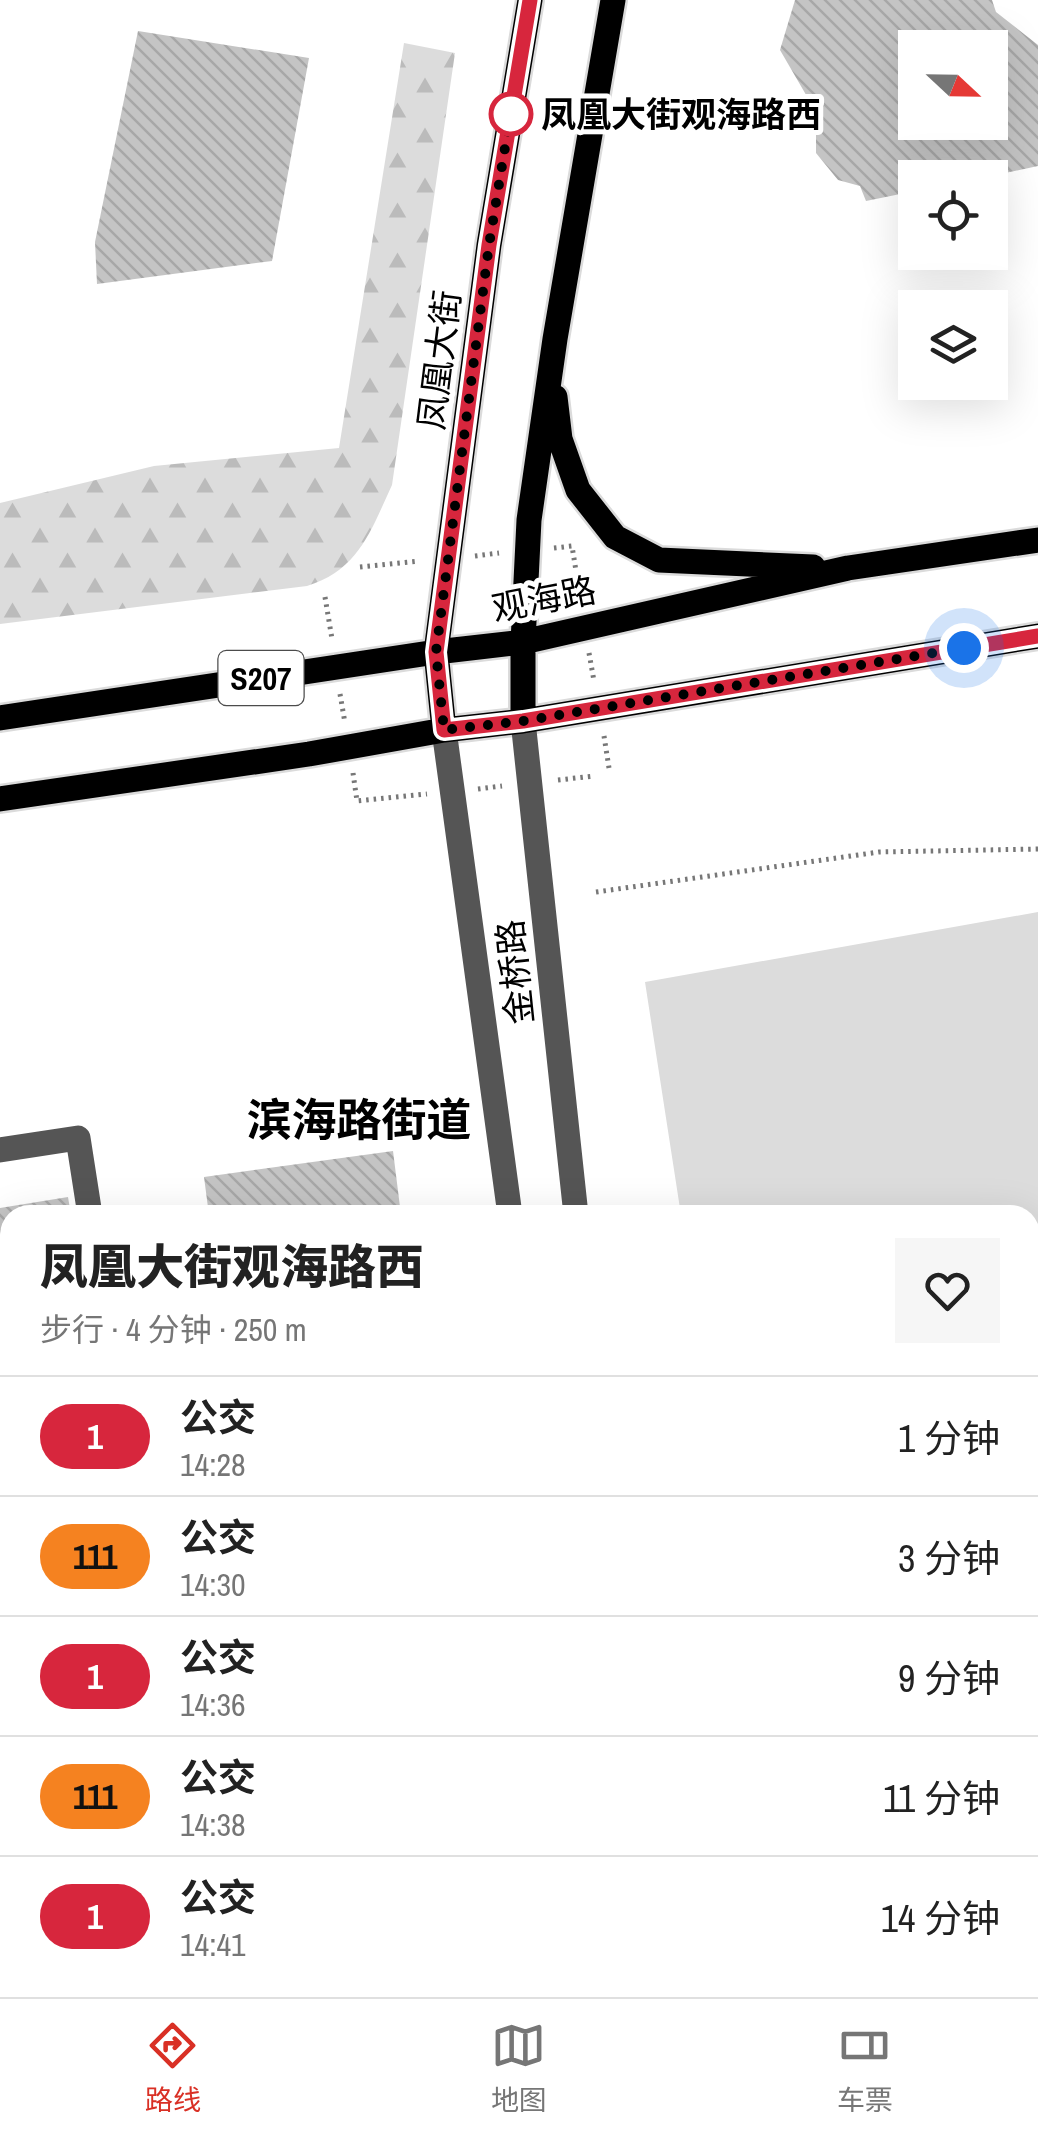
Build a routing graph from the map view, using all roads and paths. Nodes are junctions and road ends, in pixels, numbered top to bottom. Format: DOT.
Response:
graph roads {
  1 [pos="530,0"];
  2 [pos="613,0"];
  3 [pos="552,362"];
  4 [pos="1038,540"];
  5 [pos="848,568"];
  6 [pos="1038,636"];
  7 [pos="523,642"];
  8 [pos="436,652"];
  9 [pos="0,718"];
  10 [pos="523,721"];
  11 [pos="444,730"];
  12 [pos="0,798"];
  13 [pos="1038,849"];
  14 [pos="596,892"];
  15 [pos="0,1150"];
  16 [pos="88,1205"];
  17 [pos="509,1205"];
  18 [pos="575,1205"];
  1 -- 8 [label="main road, 凤凰大街"];
  2 -- 3 [label="main road"];
  3 -- 5 [label="main road"];
  3 -- 7 [label="main road"];
  4 -- 5 [label="main road, 观海路 / S207"];
  5 -- 7 [label="main road, 观海路 / S207"];
  6 -- 10 [label="main road, S207"];
  7 -- 8 [label="main road, 观海路 / S207"];
  7 -- 10 [label="main road"];
  8 -- 9 [label="main road, 观海路 / S207"];
  8 -- 11 [label="main road, 凤凰大街"];
  10 -- 11 [label="main road, S207"];
  10 -- 18 [label="street, 金桥路"];
  11 -- 12 [label="main road, S207"];
  11 -- 17 [label="street, 金桥路"];
  13 -- 14 [label="path"];
  15 -- 16 [label="street"];
}
